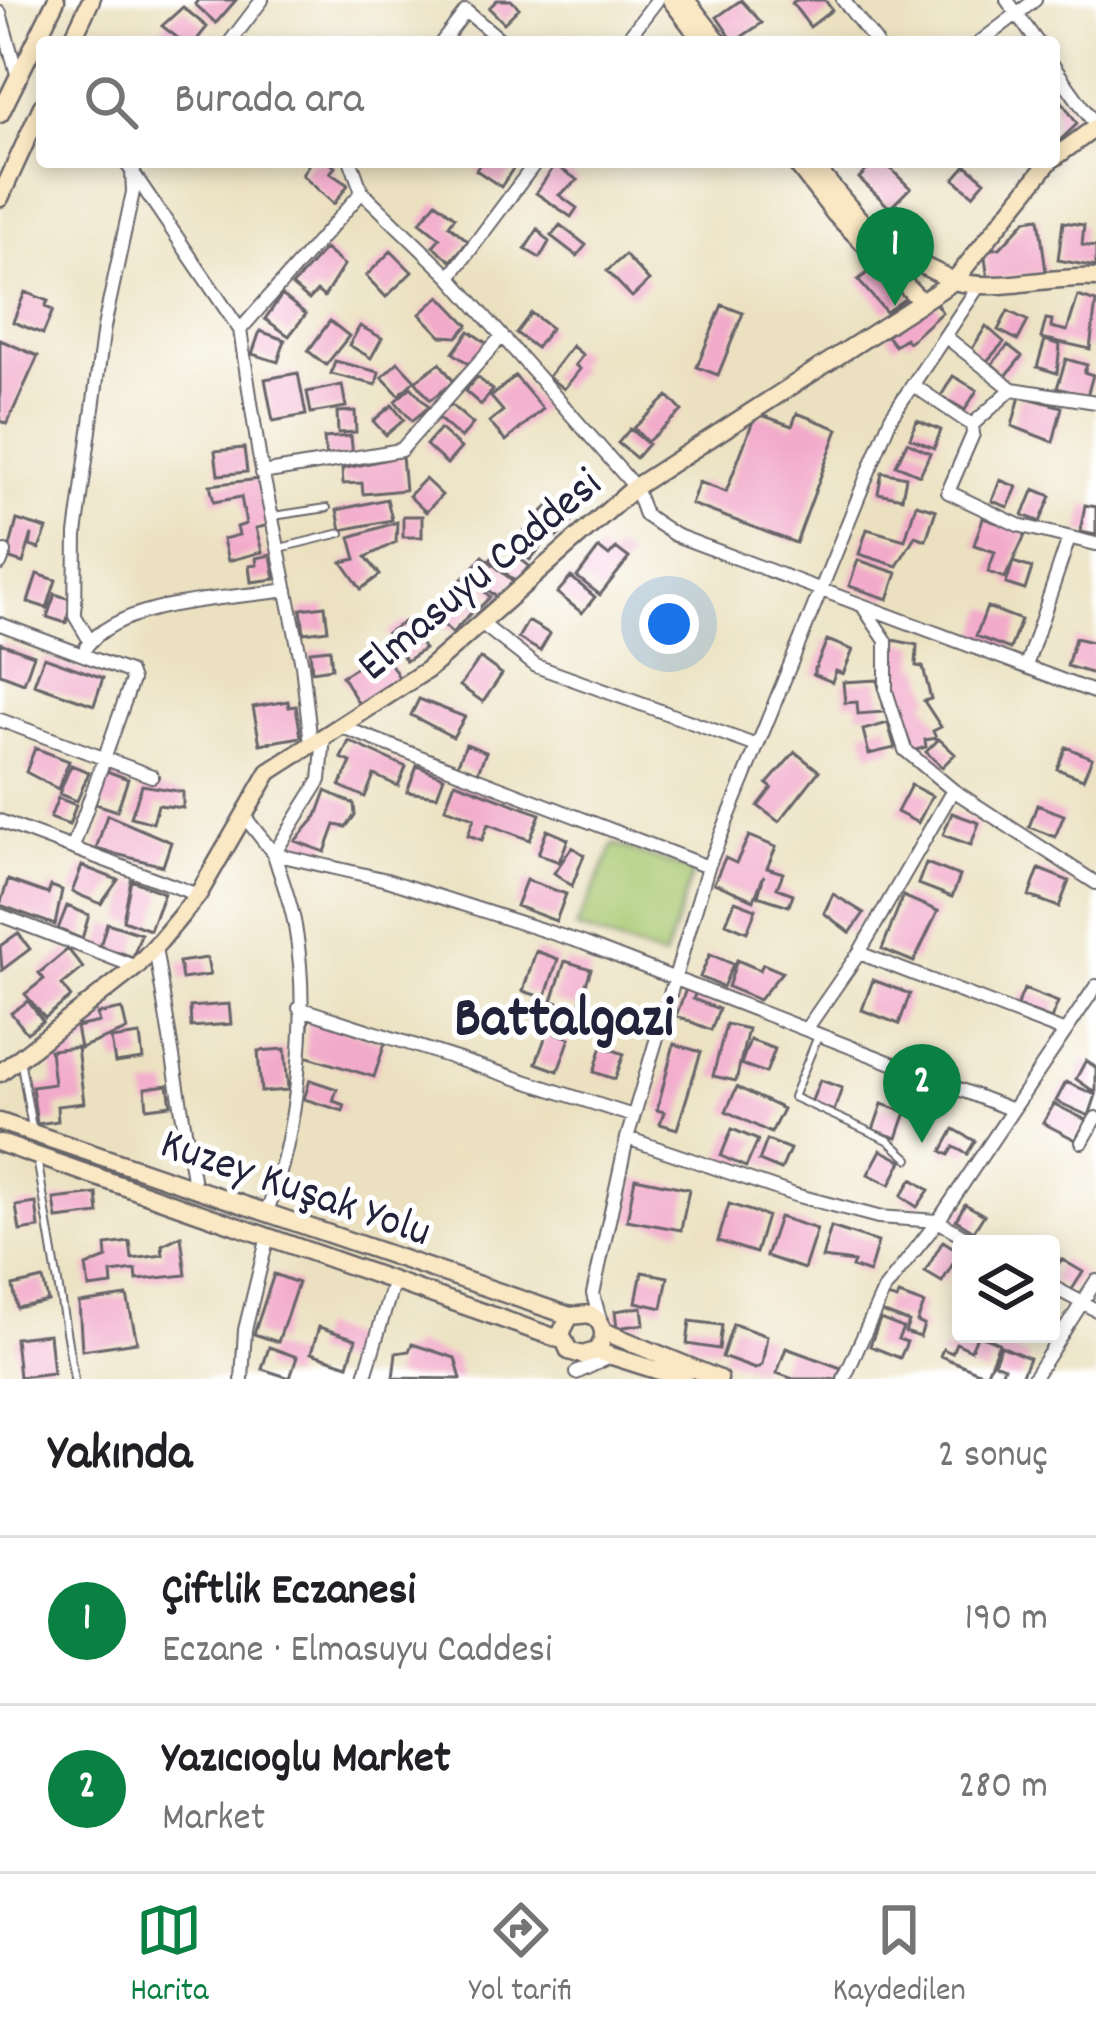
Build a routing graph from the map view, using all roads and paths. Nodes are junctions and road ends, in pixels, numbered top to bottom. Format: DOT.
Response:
graph roads {
  1 [pos="56,0"];
  2 [pos="91,0"];
  3 [pos="262,0"];
  4 [pos="454,0"];
  5 [pos="657,0"];
  6 [pos="671,0"];
  7 [pos="686,0"];
  8 [pos="843,0"];
  9 [pos="1007,0"];
  10 [pos="1035,0"];
  11 [pos="466,11"];
  12 [pos="0,13"];
  13 [pos="1017,14"];
  14 [pos="74,36"];
  15 [pos="235,36"];
  16 [pos="447,36"];
  17 [pos="495,36"];
  18 [pos="630,36"];
  19 [pos="698,36"];
  20 [pos="714,36"];
  21 [pos="870,36"];
  22 [pos="988,36"];
  23 [pos="1032,36"];
  24 [pos="1060,75"];
  25 [pos="9,81"];
  26 [pos="0,115"];
  27 [pos="36,119"];
  28 [pos="1096,126"];
  29 [pos="1060,154"];
  30 [pos="132,168"];
  31 [pos="134,168"];
  32 [pos="353,168"];
  33 [pos="532,168"];
  34 [pos="799,168"];
  35 [pos="821,168"];
  36 [pos="1046,168"];
  37 [pos="362,191"];
  38 [pos="0,198"];
  39 [pos="450,277"];
  40 [pos="1096,278"];
  41 [pos="955,281"];
  42 [pos="978,287"];
  43 [pos="922,302"];
  44 [pos="240,330"];
  45 [pos="502,336"];
  46 [pos="946,337"];
  47 [pos="913,386"];
  48 [pos="1012,389"];
  49 [pos="1096,402"];
  50 [pos="972,425"];
  51 [pos="262,473"];
  52 [pos="635,487"];
  53 [pos="327,508"];
  54 [pos="273,516"];
  55 [pos="341,533"];
  56 [pos="1070,538"];
  57 [pos="1096,544"];
  58 [pos="280,548"];
  59 [pos="287,590"];
  60 [pos="819,591"];
  61 [pos="863,607"];
  62 [pos="0,624"];
  63 [pos="482,624"];
  64 [pos="86,647"];
  65 [pos="1026,666"];
  66 [pos="1096,693"];
  67 [pos="0,720"];
  68 [pos="342,727"];
  69 [pos="317,741"];
  70 [pos="757,746"];
  71 [pos="101,758"];
  72 [pos="152,776"];
  73 [pos="953,790"];
  74 [pos="244,816"];
  75 [pos="0,821"];
  76 [pos="73,847"];
  77 [pos="274,854"];
  78 [pos="708,867"];
  79 [pos="1096,883"];
  80 [pos="198,895"];
  81 [pos="6,917"];
  82 [pos="0,930"];
  83 [pos="155,947"];
  84 [pos="859,953"];
  85 [pos="136,967"];
  86 [pos="674,977"];
  87 [pos="1096,986"];
  88 [pos="299,1008"];
  89 [pos="813,1030"];
  90 [pos="1063,1031"];
  91 [pos="20,1058"];
  92 [pos="0,1073"];
  93 [pos="1010,1109"];
  94 [pos="633,1116"];
  95 [pos="1096,1118"];
  96 [pos="0,1122"];
  97 [pos="33,1131"];
  98 [pos="627,1138"];
  99 [pos="1082,1142"];
  100 [pos="0,1143"];
  101 [pos="37,1154"];
  102 [pos="909,1159"];
  103 [pos="194,1185"];
  104 [pos="268,1211"];
  105 [pos="938,1222"];
  106 [pos="961,1235"];
  107 [pos="268,1236"];
  108 [pos="394,1280"];
  109 [pos="1096,1281"];
  110 [pos="1060,1291"];
  111 [pos="593,1294"];
  112 [pos="1081,1303"];
  113 [pos="1096,1310"];
  114 [pos="573,1315"];
  115 [pos="602,1327"];
  116 [pos="563,1343"];
  117 [pos="605,1353"];
  118 [pos="575,1376"];
  119 [pos="846,1378"];
  120 [pos="74,1379"];
  121 [pos="242,1379"];
  122 [pos="364,1379"];
  123 [pos="684,1379"];
  124 [pos="719,1379"];
  125 [pos="1033,1379"];
  1 -- 25 [label="street"];
  2 -- 14 [label="street"];
  3 -- 15 [label="street"];
  4 -- 11 [label="street"];
  5 -- 18 [label="street"];
  6 -- 19 [label="street"];
  7 -- 20 [label="street"];
  8 -- 21 [label="street"];
  9 -- 13 [label="street"];
  10 -- 13 [label="street"];
  11 -- 16 [label="street"];
  11 -- 17 [label="street"];
  12 -- 25 [label="street"];
  13 -- 22 [label="street"];
  13 -- 23 [label="street"];
  24 -- 28 [label="street"];
  25 -- 26 [label="street"];
  27 -- 38 [label="street"];
  28 -- 29 [label="street, Elmasuyu Caddesi"];
  30 -- 64 [label="street"];
  31 -- 44 [label="street"];
  32 -- 37 [label="street"];
  33 -- 39 [label="street"];
  34 -- 43 [label="street"];
  35 -- 41 [label="street"];
  36 -- 41 [label="street, Elmasuyu Caddesi"];
  37 -- 39 [label="street"];
  37 -- 44 [label="street"];
  39 -- 45 [label="street"];
  40 -- 42 [label="street"];
  41 -- 42 [label="street"];
  41 -- 43 [label="street, Elmasuyu Caddesi"];
  42 -- 46 [label="street"];
  43 -- 52 [label="street, Elmasuyu Caddesi"];
  44 -- 51 [label="street"];
  45 -- 51 [label="street"];
  45 -- 52 [label="street"];
  46 -- 47 [label="street"];
  46 -- 48 [label="street"];
  47 -- 50 [label="street"];
  47 -- 60 [label="street"];
  48 -- 49 [label="street"];
  48 -- 50 [label="street"];
  50 -- 56 [label="street"];
  51 -- 54 [label="street"];
  52 -- 60 [label="street"];
  52 -- 63 [label="street, Elmasuyu Caddesi"];
  53 -- 54 [label="lane"];
  54 -- 58 [label="street"];
  55 -- 58 [label="lane"];
  56 -- 57 [label="street"];
  56 -- 65 [label="street"];
  58 -- 59 [label="street"];
  59 -- 64 [label="street"];
  59 -- 69 [label="street"];
  60 -- 61 [label="street"];
  60 -- 70 [label="street"];
  61 -- 65 [label="street"];
  61 -- 73 [label="street"];
  62 -- 64 [label="street"];
  63 -- 68 [label="street, Elmasuyu Caddesi"];
  63 -- 70 [label="street"];
  64 -- 71 [label="street"];
  65 -- 66 [label="street"];
  67 -- 71 [label="street"];
  68 -- 69 [label="street, Elmasuyu Caddesi"];
  68 -- 78 [label="street"];
  69 -- 74 [label="street, Elmasuyu Caddesi"];
  69 -- 77 [label="street"];
  70 -- 78 [label="street"];
  71 -- 72 [label="street"];
  71 -- 76 [label="street"];
  73 -- 79 [label="street"];
  73 -- 84 [label="street"];
  74 -- 77 [label="street"];
  74 -- 80 [label="street, Elmasuyu Caddesi"];
  75 -- 76 [label="street"];
  76 -- 80 [label="street"];
  77 -- 86 [label="street"];
  77 -- 88 [label="street"];
  78 -- 86 [label="street"];
  80 -- 83 [label="street, Elmasuyu Caddesi"];
  81 -- 82 [label="street"];
  81 -- 85 [label="street"];
  83 -- 85 [label="street, Elmasuyu Caddesi"];
  83 -- 103 [label="street"];
  84 -- 89 [label="street"];
  84 -- 90 [label="street"];
  85 -- 91 [label="street, Elmasuyu Caddesi"];
  86 -- 89 [label="street"];
  86 -- 94 [label="street"];
  87 -- 90 [label="street"];
  88 -- 94 [label="street"];
  88 -- 104 [label="street"];
  89 -- 93 [label="street"];
  89 -- 102 [label="lane"];
  90 -- 93 [label="street"];
  91 -- 92 [label="street, Elmasuyu Caddesi"];
  91 -- 97 [label="lane"];
  93 -- 105 [label="street"];
  94 -- 98 [label="street"];
  95 -- 99 [label="street"];
  96 -- 97 [label="street, Kuzey Kuşak Yolu"];
  97 -- 103 [label="street, Kuzey Kuşak Yolu"];
  98 -- 105 [label="street"];
  98 -- 111 [label="street"];
  100 -- 101 [label="street, Kuzey Kuşak Yolu"];
  101 -- 107 [label="street, Kuzey Kuşak Yolu"];
  101 -- 120 [label="lane"];
  103 -- 104 [label="street, Kuzey Kuşak Yolu"];
  104 -- 114 [label="street, Kuzey Kuşak Yolu"];
  105 -- 106 [label="street"];
  105 -- 119 [label="street"];
  107 -- 108 [label="street, Kuzey Kuşak Yolu"];
  107 -- 121 [label="street"];
  108 -- 116 [label="street, Kuzey Kuşak Yolu"];
  108 -- 122 [label="street"];
  109 -- 112 [label="street"];
  110 -- 112 [label="street"];
  111 -- 114 [label="street"];
  111 -- 115 [label="street"];
  112 -- 113 [label="street"];
  112 -- 125 [label="street"];
  114 -- 115 [label="street"];
  114 -- 116 [label="street"];
  115 -- 117 [label="street"];
  115 -- 124 [label="street"];
  116 -- 117 [label="street"];
  116 -- 118 [label="street"];
  117 -- 118 [label="street"];
  117 -- 123 [label="street"];
}
